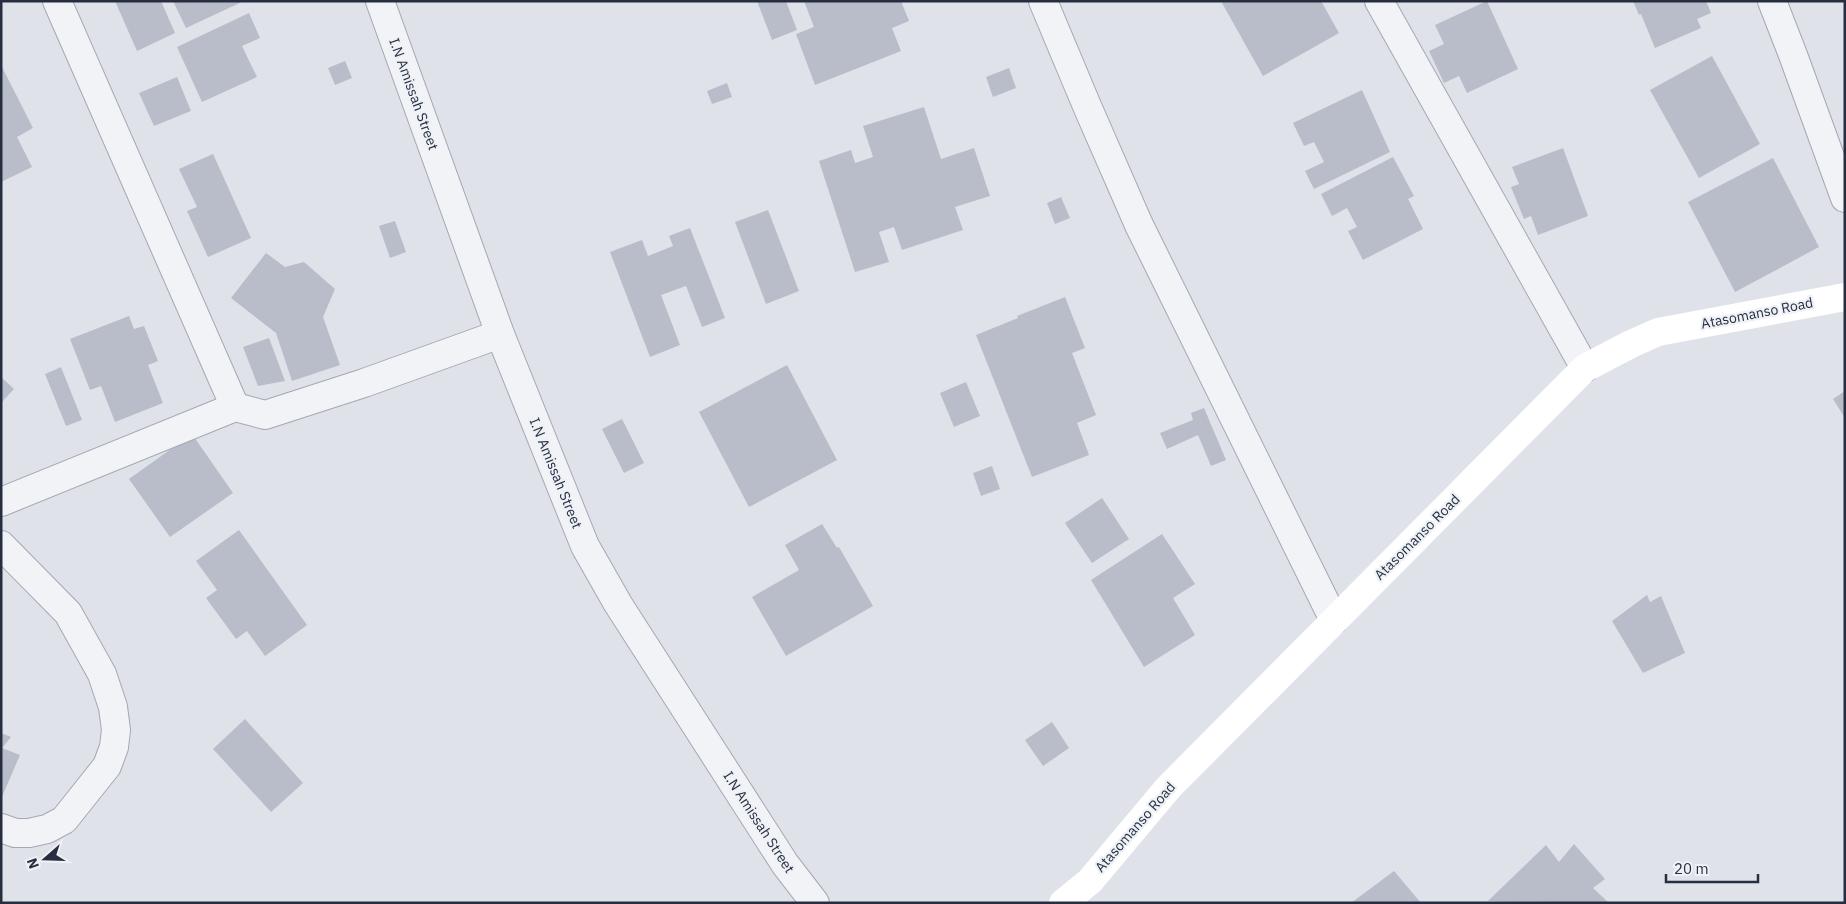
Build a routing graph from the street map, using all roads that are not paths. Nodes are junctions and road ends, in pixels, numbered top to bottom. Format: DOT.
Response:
graph roads {
  1 [pos="57,1"];
  2 [pos="380,1"];
  3 [pos="1043,1"];
  4 [pos="1379,1"];
  5 [pos="1772,1"];
  6 [pos="1845,198"];
  7 [pos="1845,296"];
  8 [pos="500,334"];
  9 [pos="1586,368"];
  10 [pos="235,407"];
  11 [pos="1,502"];
  12 [pos="1,545"];
  13 [pos="1334,620"];
  14 [pos="1,828"];
  15 [pos="815,903"];
  16 [pos="1063,903"];
  1 -- 10 [label="street"];
  2 -- 8 [label="street, I.N Amissah Street"];
  3 -- 13 [label="street"];
  4 -- 9 [label="street"];
  5 -- 6 [label="street"];
  7 -- 9 [label="street, Atasomanso Road"];
  8 -- 10 [label="street"];
  8 -- 15 [label="street, I.N Amissah Street"];
  9 -- 13 [label="street, Atasomanso Road"];
  10 -- 11 [label="street"];
  12 -- 14 [label="street"];
  13 -- 16 [label="street, Atasomanso Road"];
}
